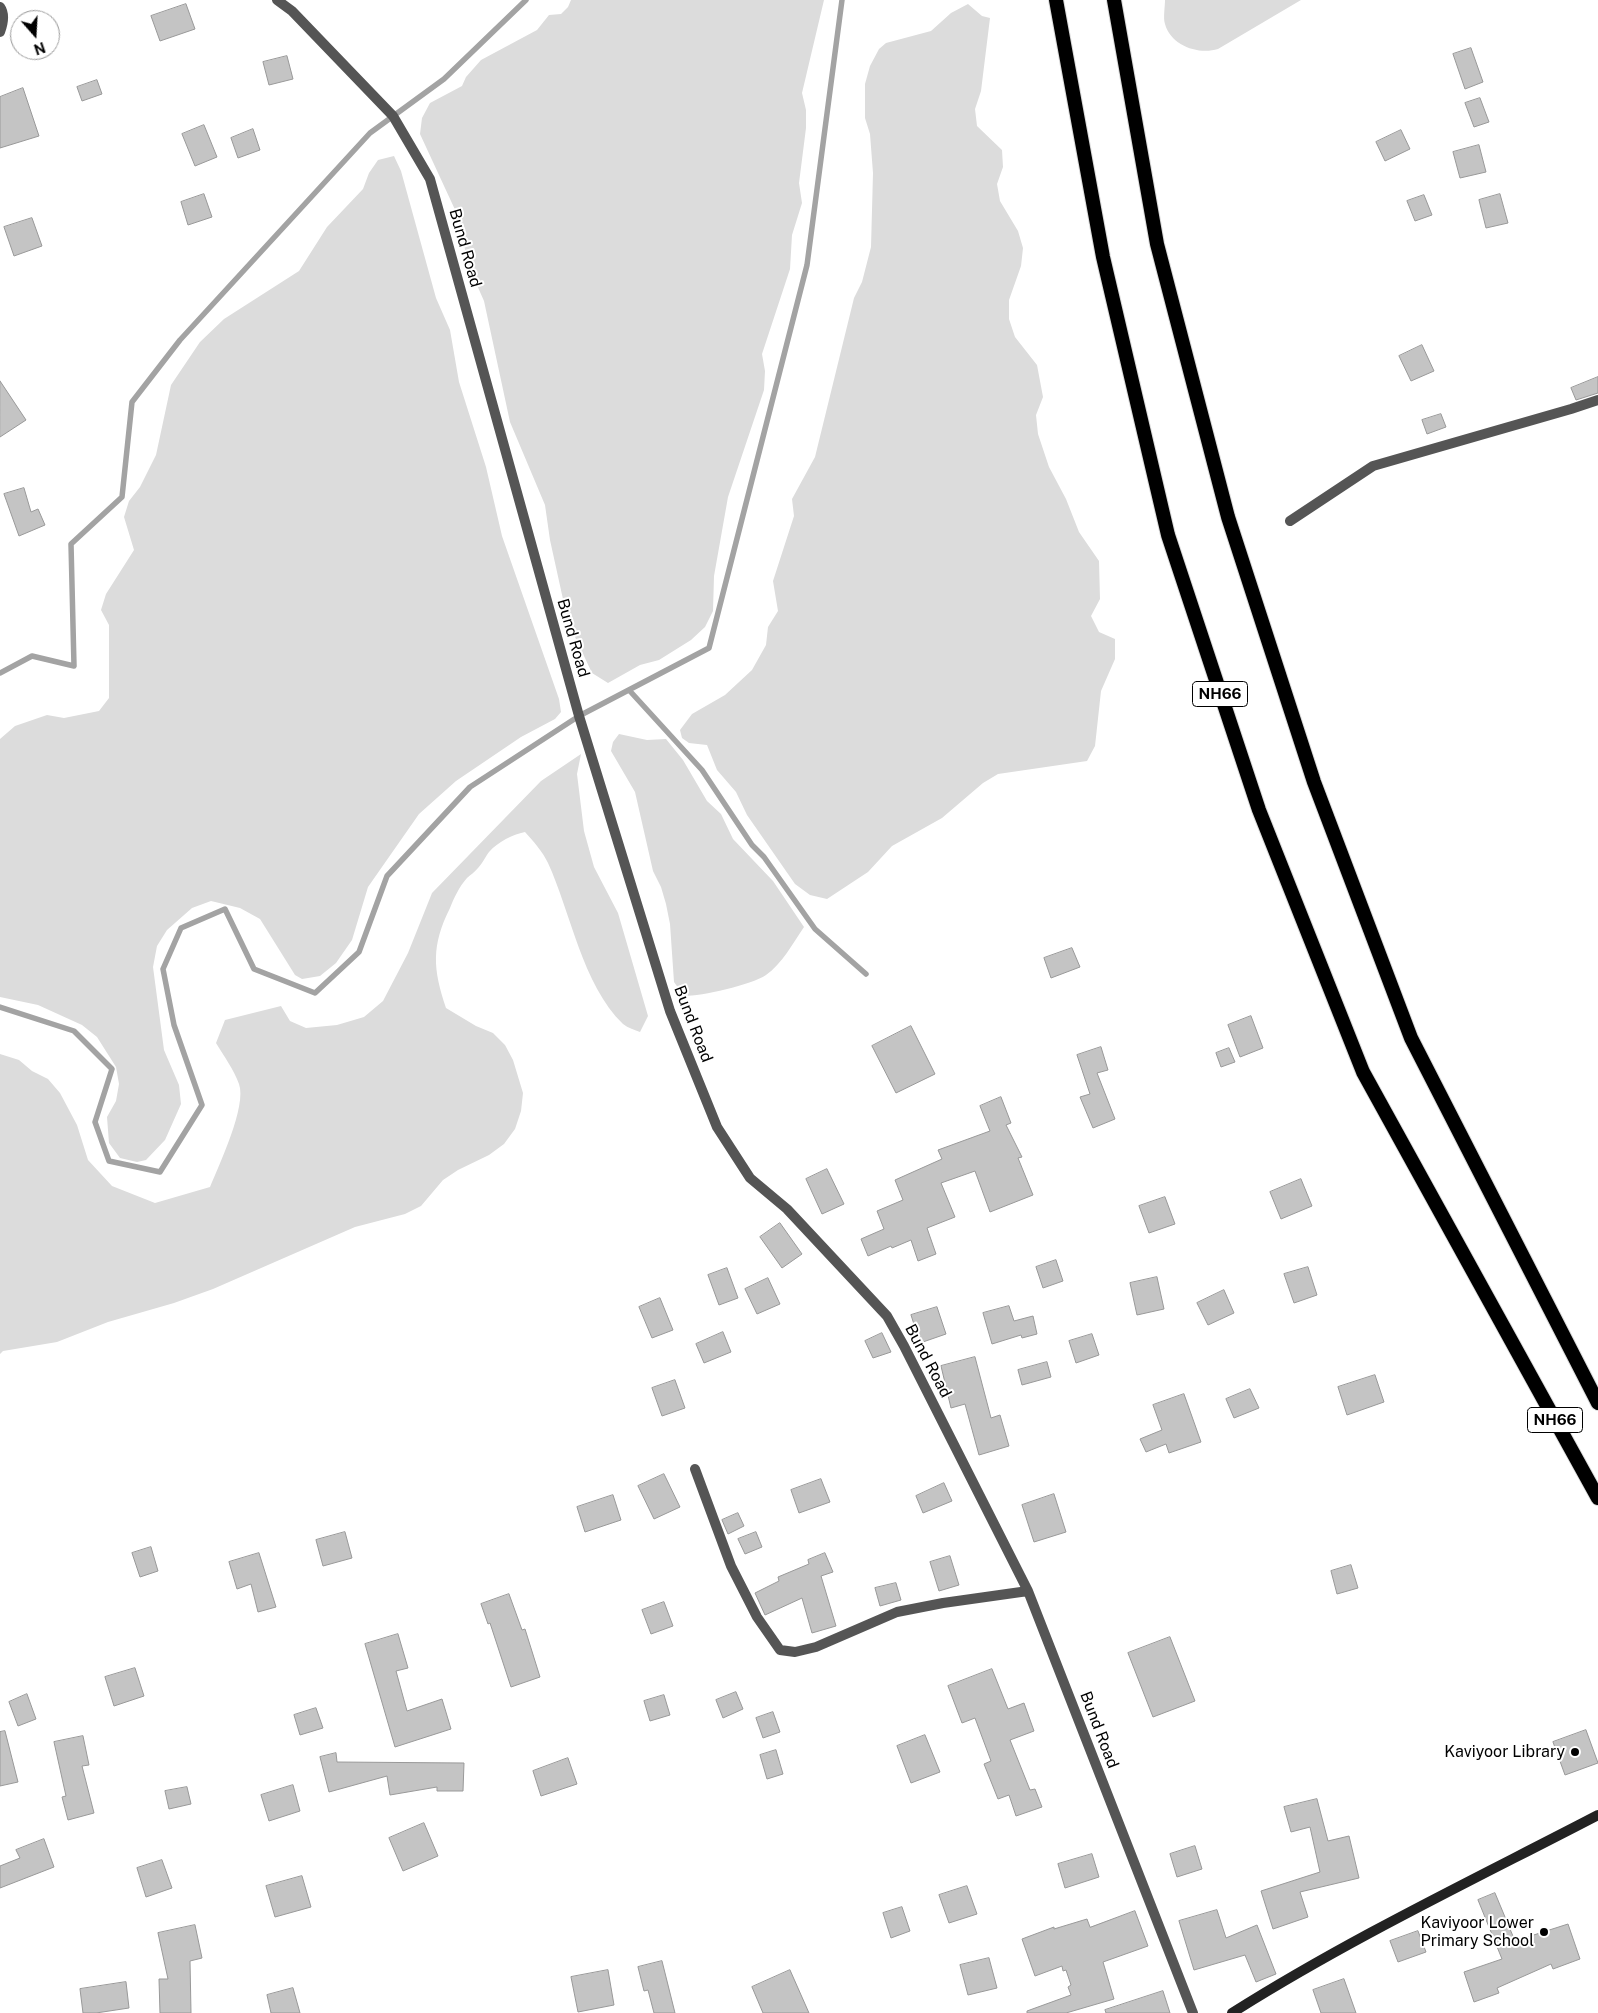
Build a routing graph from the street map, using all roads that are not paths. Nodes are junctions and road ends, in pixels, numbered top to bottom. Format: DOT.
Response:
graph roads {
  1 [pos="277,0"];
  2 [pos="1056,0"];
  3 [pos="1114,0"];
  4 [pos="0,7"];
  5 [pos="0,32"];
  6 [pos="1598,400"];
  7 [pos="1290,521"];
  8 [pos="1598,1403"];
  9 [pos="695,1469"];
  10 [pos="1598,1498"];
  11 [pos="1028,1591"];
  12 [pos="1598,1816"];
  13 [pos="1193,2013"];
  14 [pos="1232,2013"];
  1 -- 11 [label="street, Bund Road"];
  2 -- 10 [label="highway, NH66"];
  3 -- 8 [label="highway, NH66"];
  4 -- 5 [label="street"];
  6 -- 7 [label="street"];
  9 -- 11 [label="street"];
  11 -- 13 [label="street, Bund Road"];
  12 -- 14 [label="main road"];
}
